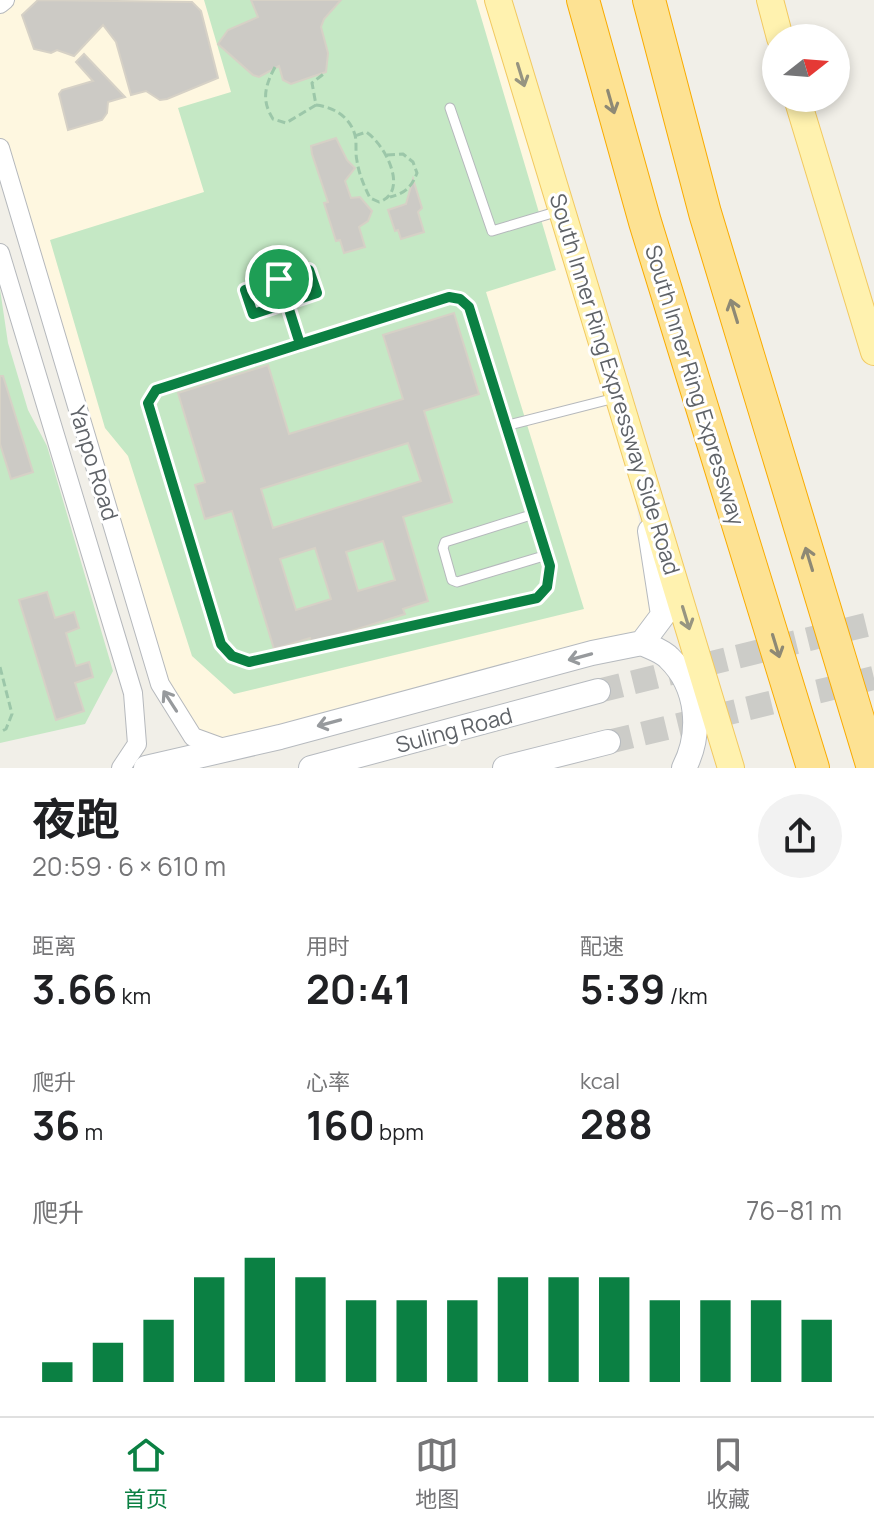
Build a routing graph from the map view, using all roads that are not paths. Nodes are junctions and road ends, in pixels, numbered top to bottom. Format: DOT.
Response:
graph roads {
  1 [pos="5,0"];
  2 [pos="498,0"];
  3 [pos="583,0"];
  4 [pos="649,0"];
  5 [pos="770,0"];
  6 [pos="0,4"];
  7 [pos="776,24"];
  8 [pos="450,108"];
  9 [pos="801,112"];
  10 [pos="0,148"];
  11 [pos="562,210"];
  12 [pos="0,253"];
  13 [pos="874,352"];
  14 [pos="618,397"];
  15 [pos="505,426"];
  16 [pos="640,469"];
  17 [pos="534,514"];
  18 [pos="547,555"];
  19 [pos="642,643"];
  20 [pos="598,691"];
  21 [pos="608,742"];
  22 [pos="226,749"];
  23 [pos="121,768"];
  24 [pos="146,768"];
  25 [pos="311,768"];
  26 [pos="505,768"];
  27 [pos="684,768"];
  28 [pos="731,768"];
  29 [pos="813,768"];
  30 [pos="873,768"];
  1 -- 6 [label="street"];
  2 -- 11 [label="main road, South Inner Ring Expressway Side Road, one-way"];
  3 -- 29 [label="highway, South Inner Ring Expressway, one-way"];
  30 -- 4 [label="highway, one-way"];
  5 -- 7 [label="main road"];
  8 -- 11 [label="lane"];
  9 -- 13 [label="main road"];
  22 -- 10 [label="street, Yanpo Road, one-way"];
  11 -- 14 [label="main road, South Inner Ring Expressway Side Road"];
  12 -- 23 [label="street, Yanpo Road"];
  14 -- 15 [label="lane"];
  14 -- 16 [label="main road, South Inner Ring Expressway Side Road"];
  15 -- 17 [label="lane"];
  15 -- 18 [label="lane"];
  16 -- 19 [label="main road"];
  16 -- 28 [label="main road, South Inner Ring Expressway Side Road, one-way"];
  17 -- 18 [label="lane"];
  17 -- 18 [label="lane"];
  19 -- 22 [label="main road, one-way"];
  19 -- 27 [label="main road"];
  20 -- 25 [label="main road, Suling Road"];
  21 -- 26 [label="main road"];
  22 -- 24 [label="main road"];
}
